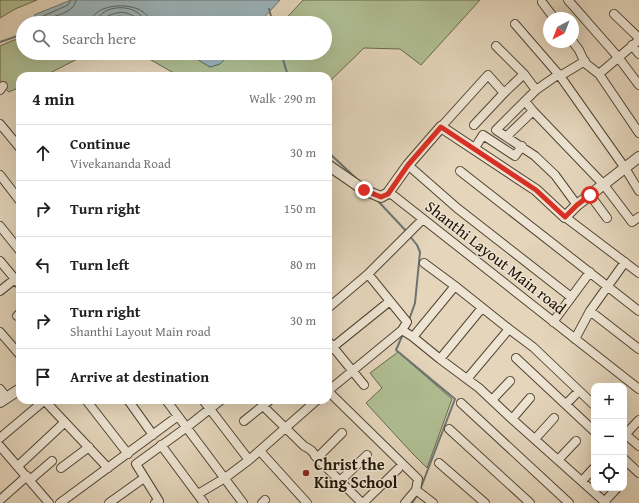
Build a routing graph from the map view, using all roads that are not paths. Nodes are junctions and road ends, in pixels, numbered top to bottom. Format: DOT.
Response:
graph roads {
  1 [pos="568,0"];
  2 [pos="542,2"];
  3 [pos="550,12"];
  4 [pos="614,14"];
  5 [pos="515,24"];
  6 [pos="639,39"];
  7 [pos="496,46"];
  8 [pos="632,46"];
  9 [pos="578,48"];
  10 [pos="639,54"];
  11 [pos="618,57"];
  12 [pos="585,61"];
  13 [pos="524,74"];
  14 [pos="599,74"];
  15 [pos="560,75"];
  16 [pos="639,85"];
  17 [pos="536,90"];
  18 [pos="504,93"];
  19 [pos="525,101"];
  20 [pos="533,111"];
  21 [pos="0,124"];
  22 [pos="474,125"];
  23 [pos="441,127"];
  24 [pos="639,133"];
  25 [pos="507,136"];
  26 [pos="16,143"];
  27 [pos="522,146"];
  28 [pos="474,149"];
  29 [pos="639,157"];
  30 [pos="408,165"];
  31 [pos="625,168"];
  32 [pos="332,169"];
  33 [pos="460,171"];
  34 [pos="0,174"];
  35 [pos="604,185"];
  36 [pos="639,191"];
  37 [pos="388,194"];
  38 [pos="590,195"];
  39 [pos="16,196"];
  40 [pos="577,205"];
  41 [pos="565,217"];
  42 [pos="639,217"];
  43 [pos="607,218"];
  44 [pos="423,219"];
  45 [pos="0,226"];
  46 [pos="16,247"];
  47 [pos="0,261"];
  48 [pos="625,262"];
  49 [pos="424,263"];
  50 [pos="590,272"];
  51 [pos="639,273"];
  52 [pos="368,274"];
  53 [pos="16,280"];
  54 [pos="16,283"];
  55 [pos="455,286"];
  56 [pos="609,287"];
  57 [pos="0,291"];
  58 [pos="571,297"];
  59 [pos="390,301"];
  60 [pos="332,305"];
  61 [pos="482,308"];
  62 [pos="590,311"];
  63 [pos="639,311"];
  64 [pos="553,322"];
  65 [pos="509,329"];
  66 [pos="402,330"];
  67 [pos="0,332"];
  68 [pos="413,337"];
  69 [pos="575,339"];
  70 [pos="332,344"];
  71 [pos="332,348"];
  72 [pos="639,349"];
  73 [pos="16,350"];
  74 [pos="440,358"];
  75 [pos="516,358"];
  76 [pos="352,370"];
  77 [pos="467,379"];
  78 [pos="510,381"];
  79 [pos="364,385"];
  80 [pos="332,388"];
  81 [pos="0,389"];
  82 [pos="639,389"];
  83 [pos="579,391"];
  84 [pos="16,392"];
  85 [pos="332,395"];
  86 [pos="530,398"];
  87 [pos="4,400"];
  88 [pos="492,400"];
  89 [pos="591,402"];
  90 [pos="461,403"];
  91 [pos="40,404"];
  92 [pos="49,404"];
  93 [pos="89,404"];
  94 [pos="131,404"];
  95 [pos="169,404"];
  96 [pos="206,404"];
  97 [pos="217,404"];
  98 [pos="265,404"];
  99 [pos="313,404"];
  100 [pos="566,404"];
  101 [pos="263,406"];
  102 [pos="210,410"];
  103 [pos="178,416"];
  104 [pos="554,418"];
  105 [pos="512,419"];
  106 [pos="639,420"];
  107 [pos="244,421"];
  108 [pos="65,422"];
  109 [pos="187,427"];
  110 [pos="285,428"];
  111 [pos="591,428"];
  112 [pos="449,429"];
  113 [pos="627,431"];
  114 [pos="342,433"];
  115 [pos="153,435"];
  116 [pos="627,436"];
  117 [pos="0,438"];
  118 [pos="535,439"];
  119 [pos="576,441"];
  120 [pos="162,445"];
  121 [pos="0,446"];
  122 [pos="639,446"];
  123 [pos="89,447"];
  124 [pos="260,451"];
  125 [pos="128,454"];
  126 [pos="367,455"];
  127 [pos="316,458"];
  128 [pos="249,460"];
  129 [pos="558,460"];
  130 [pos="52,462"];
  131 [pos="627,462"];
  132 [pos="439,463"];
  133 [pos="18,466"];
  134 [pos="61,468"];
  135 [pos="108,468"];
  136 [pos="398,469"];
  137 [pos="591,471"];
  138 [pos="639,473"];
  139 [pos="28,478"];
  140 [pos="144,478"];
  141 [pos="225,478"];
  142 [pos="340,481"];
  143 [pos="582,481"];
  144 [pos="416,490"];
  145 [pos="614,491"];
  146 [pos="198,494"];
  147 [pos="0,500"];
  148 [pos="565,502"];
  149 [pos="605,502"];
  150 [pos="49,503"];
  151 [pos="60,503"];
  152 [pos="109,503"];
  153 [pos="155,503"];
  154 [pos="204,503"];
  155 [pos="244,503"];
  156 [pos="307,503"];
  157 [pos="363,503"];
  158 [pos="405,503"];
  159 [pos="433,503"];
  160 [pos="485,503"];
  161 [pos="530,503"];
  1 -- 11 [label="street"];
  2 -- 3 [label="street"];
  4 -- 6 [label="street"];
  5 -- 15 [label="street"];
  6 -- 8 [label="street"];
  7 -- 13 [label="street"];
  8 -- 10 [label="street"];
  8 -- 11 [label="street"];
  9 -- 12 [label="street"];
  11 -- 14 [label="street"];
  11 -- 16 [label="street"];
  12 -- 14 [label="street"];
  12 -- 15 [label="street"];
  13 -- 17 [label="street"];
  13 -- 18 [label="street"];
  14 -- 24 [label="street"];
  15 -- 17 [label="street"];
  15 -- 31 [label="street"];
  17 -- 19 [label="street"];
  18 -- 22 [label="street"];
  18 -- 23 [label="street"];
  19 -- 20 [label="street"];
  19 -- 25 [label="street"];
  20 -- 25 [label="street"];
  20 -- 35 [label="street"];
  21 -- 26 [label="street"];
  23 -- 28 [label="street"];
  23 -- 30 [label="street"];
  25 -- 27 [label="street"];
  27 -- 28 [label="street"];
  27 -- 40 [label="street"];
  28 -- 41 [label="street"];
  29 -- 31 [label="street"];
  30 -- 37 [label="street"];
  30 -- 58 [label="street"];
  31 -- 35 [label="street"];
  31 -- 36 [label="street"];
  32 -- 37 [label="street, Shanthi Layout Main road"];
  33 -- 50 [label="street"];
  34 -- 39 [label="street"];
  35 -- 38 [label="street"];
  35 -- 42 [label="street"];
  37 -- 44 [label="street, Shanthi Layout Main road"];
  38 -- 40 [label="street"];
  38 -- 43 [label="street"];
  40 -- 41 [label="street"];
  41 -- 48 [label="street"];
  44 -- 52 [label="street"];
  44 -- 64 [label="street, Shanthi Layout Main road"];
  45 -- 46 [label="street"];
  47 -- 53 [label="street"];
  48 -- 51 [label="street"];
  48 -- 56 [label="street"];
  49 -- 55 [label="street"];
  50 -- 56 [label="street"];
  50 -- 58 [label="street"];
  52 -- 59 [label="street"];
  52 -- 60 [label="street"];
  54 -- 57 [label="street"];
  55 -- 61 [label="street"];
  55 -- 68 [label="street"];
  56 -- 62 [label="street"];
  56 -- 63 [label="street"];
  58 -- 64 [label="street"];
  59 -- 66 [label="street"];
  59 -- 70 [label="street"];
  61 -- 65 [label="street"];
  61 -- 74 [label="street"];
  62 -- 69 [label="street"];
  62 -- 72 [label="street"];
  64 -- 69 [label="street, Shanthi Layout Main road"];
  65 -- 77 [label="street"];
  65 -- 83 [label="street"];
  66 -- 68 [label="street"];
  66 -- 76 [label="street"];
  67 -- 73 [label="street"];
  68 -- 74 [label="street"];
  69 -- 82 [label="street, Shanthi Layout Main road"];
  71 -- 76 [label="street"];
  74 -- 77 [label="street"];
  75 -- 100 [label="street"];
  76 -- 79 [label="street"];
  76 -- 80 [label="street"];
  77 -- 88 [label="street"];
  78 -- 88 [label="street"];
  81 -- 87 [label="street"];
  83 -- 89 [label="street"];
  83 -- 100 [label="street"];
  84 -- 87 [label="street"];
  85 -- 144 [label="street"];
  86 -- 105 [label="street"];
  88 -- 105 [label="street"];
  90 -- 148 [label="street"];
  91 -- 117 [label="street"];
  92 -- 108 [label="street"];
  93 -- 125 [label="street"];
  94 -- 115 [label="street"];
  95 -- 103 [label="street"];
  96 -- 102 [label="street"];
  97 -- 102 [label="street"];
  98 -- 101 [label="street"];
  99 -- 110 [label="street"];
  100 -- 111 [label="street"];
  101 -- 107 [label="street"];
  101 -- 110 [label="street"];
  102 -- 109 [label="street"];
  102 -- 128 [label="street"];
  103 -- 109 [label="street"];
  103 -- 115 [label="street"];
  104 -- 118 [label="street"];
  105 -- 118 [label="street"];
  106 -- 113 [label="street"];
  108 -- 123 [label="street"];
  108 -- 133 [label="street"];
  109 -- 120 [label="street"];
  109 -- 141 [label="street"];
  110 -- 124 [label="street"];
  110 -- 127 [label="street"];
  112 -- 161 [label="street"];
  114 -- 127 [label="street"];
  115 -- 125 [label="street"];
  116 -- 122 [label="street"];
  118 -- 129 [label="street"];
  119 -- 129 [label="street"];
  120 -- 140 [label="street"];
  120 -- 146 [label="street"];
  121 -- 133 [label="street"];
  123 -- 134 [label="street"];
  123 -- 135 [label="street"];
  124 -- 128 [label="street"];
  124 -- 156 [label="street"];
  125 -- 135 [label="street"];
  126 -- 142 [label="street"];
  127 -- 142 [label="street"];
  128 -- 141 [label="street"];
  129 -- 143 [label="street"];
  130 -- 139 [label="street"];
  131 -- 138 [label="street"];
  132 -- 160 [label="street"];
  133 -- 139 [label="street"];
  135 -- 151 [label="street"];
  136 -- 157 [label="street"];
  137 -- 143 [label="street"];
  139 -- 147 [label="street"];
  139 -- 150 [label="street"];
  140 -- 152 [label="street"];
  140 -- 153 [label="street"];
  141 -- 146 [label="street"];
  141 -- 155 [label="street"];
  142 -- 157 [label="street"];
  143 -- 149 [label="street"];
  144 -- 158 [label="street"];
  144 -- 159 [label="street"];
  145 -- 149 [label="street"];
  146 -- 154 [label="street"];
}
